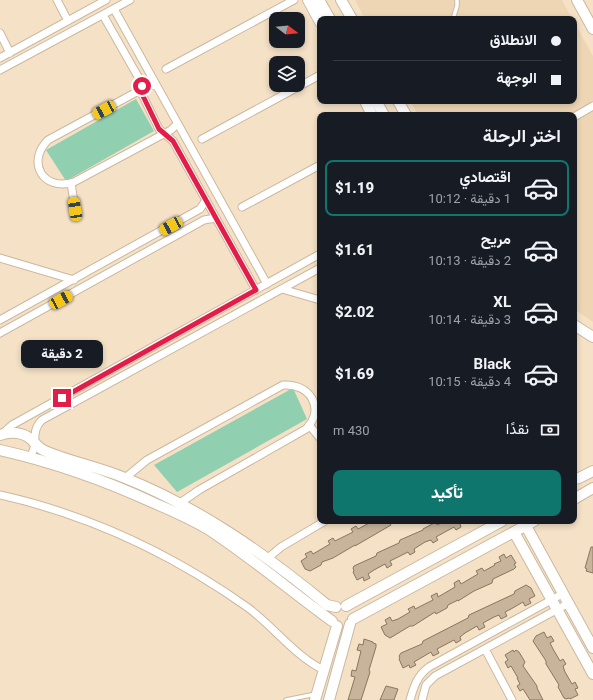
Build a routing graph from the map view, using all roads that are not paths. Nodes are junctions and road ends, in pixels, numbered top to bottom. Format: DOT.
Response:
graph roads {
  1 [pos="57,0"];
  2 [pos="106,0"];
  3 [pos="130,0"];
  4 [pos="294,0"];
  5 [pos="308,0"];
  6 [pos="320,0"];
  7 [pos="341,0"];
  8 [pos="457,0"];
  9 [pos="578,1"];
  10 [pos="114,9"];
  11 [pos="103,15"];
  12 [pos="317,16"];
  13 [pos="328,16"];
  14 [pos="350,16"];
  15 [pos="454,16"];
  16 [pos="68,21"];
  17 [pos="593,29"];
  18 [pos="0,33"];
  19 [pos="10,53"];
  20 [pos="0,58"];
  21 [pos="166,69"];
  22 [pos="0,70"];
  23 [pos="317,77"];
  24 [pos="156,86"];
  25 [pos="141,91"];
  26 [pos="593,106"];
  27 [pos="577,115"];
  28 [pos="177,124"];
  29 [pos="163,134"];
  30 [pos="202,139"];
  31 [pos="317,167"];
  32 [pos="71,183"];
  33 [pos="206,200"];
  34 [pos="242,207"];
  35 [pos="75,209"];
  36 [pos="216,218"];
  37 [pos="317,256"];
  38 [pos="0,258"];
  39 [pos="292,270"];
  40 [pos="317,270"];
  41 [pos="74,280"];
  42 [pos="297,280"];
  43 [pos="267,284"];
  44 [pos="282,288"];
  45 [pos="256,290"];
  46 [pos="317,299"];
  47 [pos="2,319"];
  48 [pos="577,327"];
  49 [pos="9,329"];
  50 [pos="0,333"];
  51 [pos="593,337"];
  52 [pos="309,426"];
  53 [pos="317,435"];
  54 [pos="0,436"];
  55 [pos="34,443"];
  56 [pos="0,450"];
  57 [pos="29,457"];
  58 [pos="593,471"];
  59 [pos="125,478"];
  60 [pos="577,478"];
  61 [pos="593,488"];
  62 [pos="0,495"];
  63 [pos="577,497"];
  64 [pos="180,503"];
  65 [pos="320,524"];
  66 [pos="496,524"];
  67 [pos="528,524"];
  68 [pos="530,524"];
  69 [pos="514,532"];
  70 [pos="268,558"];
  71 [pos="564,594"];
  72 [pos="552,600"];
  73 [pos="569,604"];
  74 [pos="346,606"];
  75 [pos="336,607"];
  76 [pos="558,609"];
  77 [pos="351,622"];
  78 [pos="335,624"];
  79 [pos="593,648"];
  80 [pos="485,649"];
  81 [pos="324,670"];
  82 [pos="593,674"];
  83 [pos="316,697"];
  84 [pos="300,698"];
  85 [pos="424,698"];
  86 [pos="286,700"];
  87 [pos="329,700"];
  88 [pos="410,700"];
  89 [pos="512,700"];
  1 -- 16 [label="street"];
  2 -- 16 [label="street"];
  3 -- 10 [label="street"];
  4 -- 21 [label="street"];
  5 -- 12 [label="street"];
  6 -- 13 [label="street"];
  7 -- 14 [label="street"];
  8 -- 15 [label="lane"];
  9 -- 17 [label="street"];
  10 -- 11 [label="street"];
  10 -- 24 [label="street"];
  11 -- 22 [label="street"];
  11 -- 25 [label="street"];
  16 -- 19 [label="street"];
  18 -- 19 [label="street"];
  19 -- 20 [label="street"];
  23 -- 30 [label="street"];
  24 -- 25 [label="street"];
  24 -- 28 [label="street"];
  25 -- 29 [label="street"];
  25 -- 32 [label="street"];
  26 -- 27 [label="street"];
  28 -- 29 [label="street"];
  28 -- 43 [label="street"];
  29 -- 32 [label="street"];
  29 -- 33 [label="street"];
  31 -- 34 [label="street"];
  32 -- 35 [label="street"];
  33 -- 36 [label="street"];
  33 -- 41 [label="street"];
  36 -- 45 [label="street"];
  36 -- 49 [label="street"];
  37 -- 39 [label="street"];
  38 -- 41 [label="street"];
  39 -- 42 [label="street"];
  39 -- 43 [label="street"];
  40 -- 42 [label="street"];
  41 -- 47 [label="street"];
  42 -- 44 [label="street"];
  43 -- 45 [label="street"];
  44 -- 46 [label="street"];
  44 -- 55 [label="street"];
  45 -- 54 [label="street"];
  47 -- 49 [label="street"];
  48 -- 51 [label="street"];
  49 -- 50 [label="street"];
  52 -- 53 [label="street"];
  52 -- 59 [label="street"];
  52 -- 64 [label="street"];
  54 -- 55 [label="street"];
  55 -- 57 [label="street"];
  55 -- 59 [label="street"];
  56 -- 57 [label="street"];
  57 -- 78 [label="street"];
  58 -- 60 [label="street"];
  59 -- 64 [label="street"];
  61 -- 63 [label="street"];
  62 -- 81 [label="street"];
  64 -- 70 [label="street"];
  65 -- 70 [label="street"];
  66 -- 74 [label="street"];
  67 -- 69 [label="street"];
  68 -- 71 [label="street"];
  69 -- 72 [label="street"];
  69 -- 77 [label="street"];
  70 -- 75 [label="street"];
  71 -- 72 [label="street"];
  71 -- 73 [label="street"];
  72 -- 76 [label="street"];
  72 -- 88 [label="street"];
  73 -- 76 [label="street"];
  73 -- 79 [label="street"];
  74 -- 75 [label="street"];
  74 -- 77 [label="street"];
  75 -- 78 [label="street"];
  76 -- 80 [label="street"];
  76 -- 82 [label="street"];
  77 -- 78 [label="street"];
  77 -- 87 [label="street"];
  78 -- 81 [label="street"];
  80 -- 85 [label="street"];
  80 -- 89 [label="street"];
  81 -- 83 [label="street"];
  83 -- 84 [label="lane"];
  84 -- 86 [label="lane"];
}
